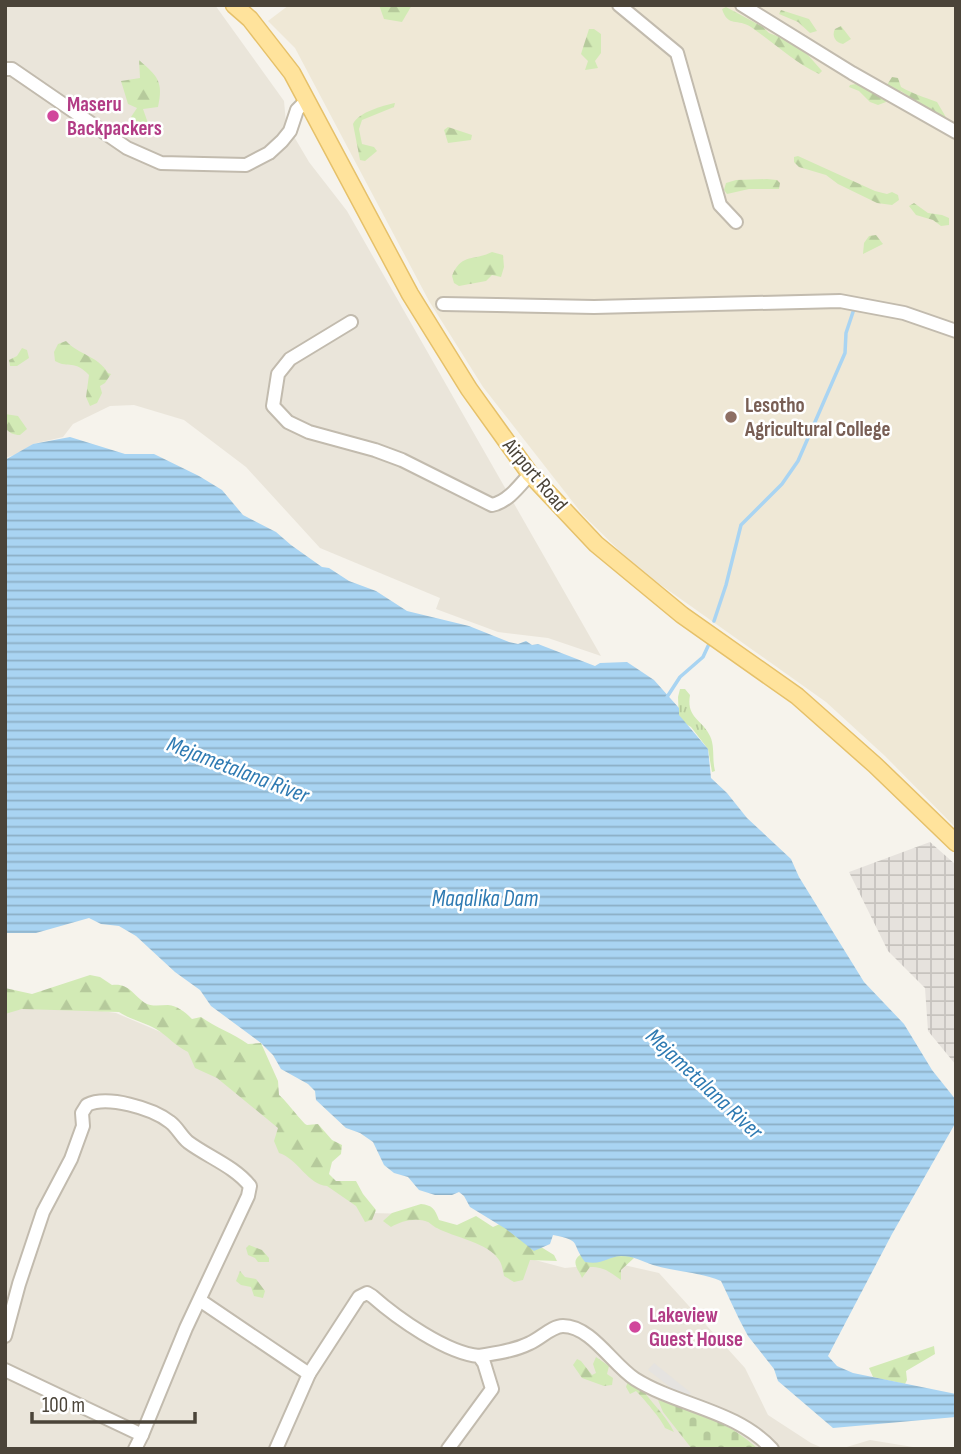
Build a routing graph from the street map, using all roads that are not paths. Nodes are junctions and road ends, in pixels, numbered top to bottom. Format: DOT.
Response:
graph roads {
  1 [pos="234,5"];
  2 [pos="619,5"];
  3 [pos="742,5"];
  4 [pos="5,69"];
  5 [pos="307,100"];
  6 [pos="956,132"];
  7 [pos="736,222"];
  8 [pos="443,304"];
  9 [pos="351,322"];
  10 [pos="956,331"];
  11 [pos="530,474"];
  12 [pos="956,844"];
  13 [pos="201,1301"];
  14 [pos="5,1336"];
  15 [pos="479,1356"];
  16 [pos="5,1370"];
  17 [pos="309,1374"];
  18 [pos="142,1434"];
  19 [pos="452,1448"];
  20 [pos="135,1449"];
  21 [pos="276,1449"];
  22 [pos="772,1449"];
  1 -- 5 [label="main road, Airport Road"];
  2 -- 7 [label="street"];
  3 -- 6 [label="street"];
  4 -- 5 [label="street"];
  5 -- 11 [label="main road, Airport Road"];
  8 -- 10 [label="street"];
  9 -- 11 [label="street"];
  11 -- 12 [label="main road, Airport Road"];
  13 -- 14 [label="street"];
  13 -- 17 [label="street"];
  13 -- 18 [label="street"];
  15 -- 17 [label="street"];
  15 -- 19 [label="street"];
  15 -- 22 [label="street"];
  16 -- 18 [label="street"];
  17 -- 21 [label="street"];
  18 -- 20 [label="street"];
}
